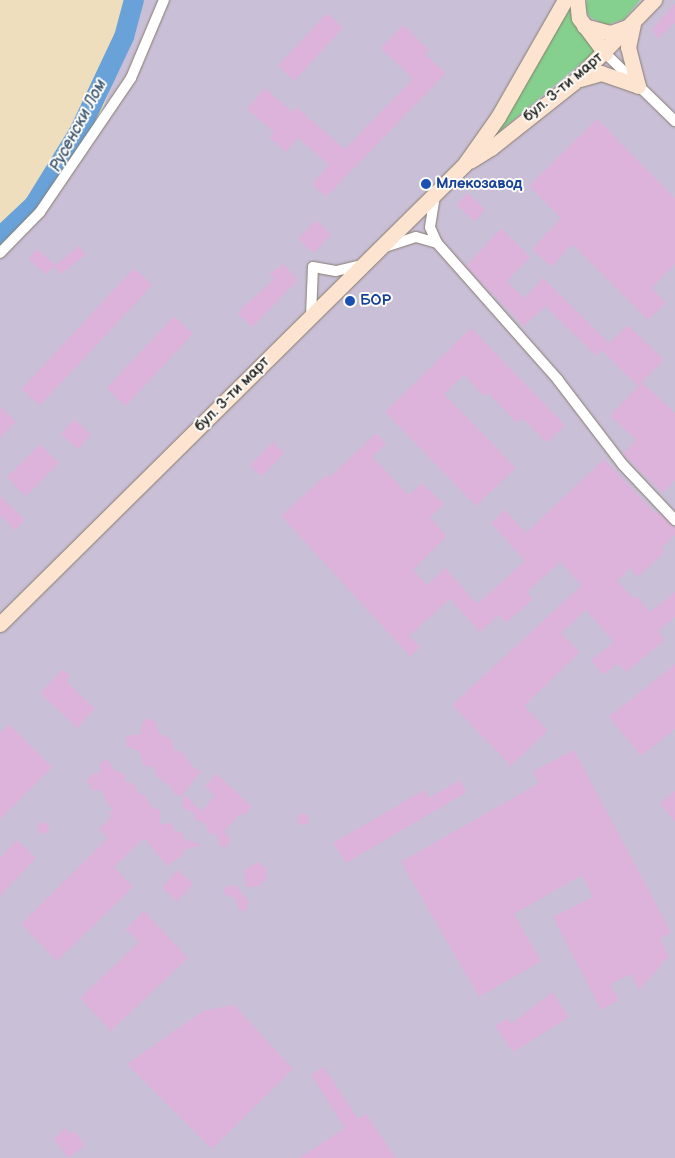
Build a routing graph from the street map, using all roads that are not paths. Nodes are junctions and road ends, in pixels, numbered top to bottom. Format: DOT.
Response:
graph roads {
  1 [pos="164,0"];
  2 [pos="565,0"];
  3 [pos="577,0"];
  4 [pos="654,0"];
  5 [pos="633,24"];
  6 [pos="584,26"];
  7 [pos="605,53"];
  8 [pos="574,82"];
  9 [pos="638,86"];
  10 [pos="675,121"];
  11 [pos="464,165"];
  12 [pos="436,193"];
  13 [pos="437,244"];
  14 [pos="378,250"];
  15 [pos="0,253"];
  16 [pos="364,264"];
  17 [pos="311,317"];
  18 [pos="675,520"];
  19 [pos="0,624"];
  1 -- 15 [label="street"];
  2 -- 11 [label="main road, бул. 3-ти март"];
  3 -- 6 [label="main road"];
  4 -- 5 [label="main road, бул. 3-ти март"];
  5 -- 6 [label="main road"];
  5 -- 7 [label="main road, бул. 3-ти март"];
  5 -- 9 [label="main road"];
  6 -- 7 [label="main road"];
  7 -- 8 [label="main road, бул. 3-ти март"];
  7 -- 9 [label="street"];
  8 -- 9 [label="main road"];
  8 -- 11 [label="main road, бул. 3-ти март"];
  9 -- 10 [label="street"];
  11 -- 12 [label="main road, бул. 3-ти март"];
  12 -- 13 [label="street"];
  12 -- 14 [label="main road, бул. 3-ти март"];
  13 -- 14 [label="street"];
  13 -- 18 [label="street"];
  14 -- 16 [label="main road, бул. 3-ти март"];
  16 -- 17 [label="main road, бул. 3-ти март"];
  16 -- 17 [label="street"];
  17 -- 19 [label="main road, бул. 3-ти март"];
}
